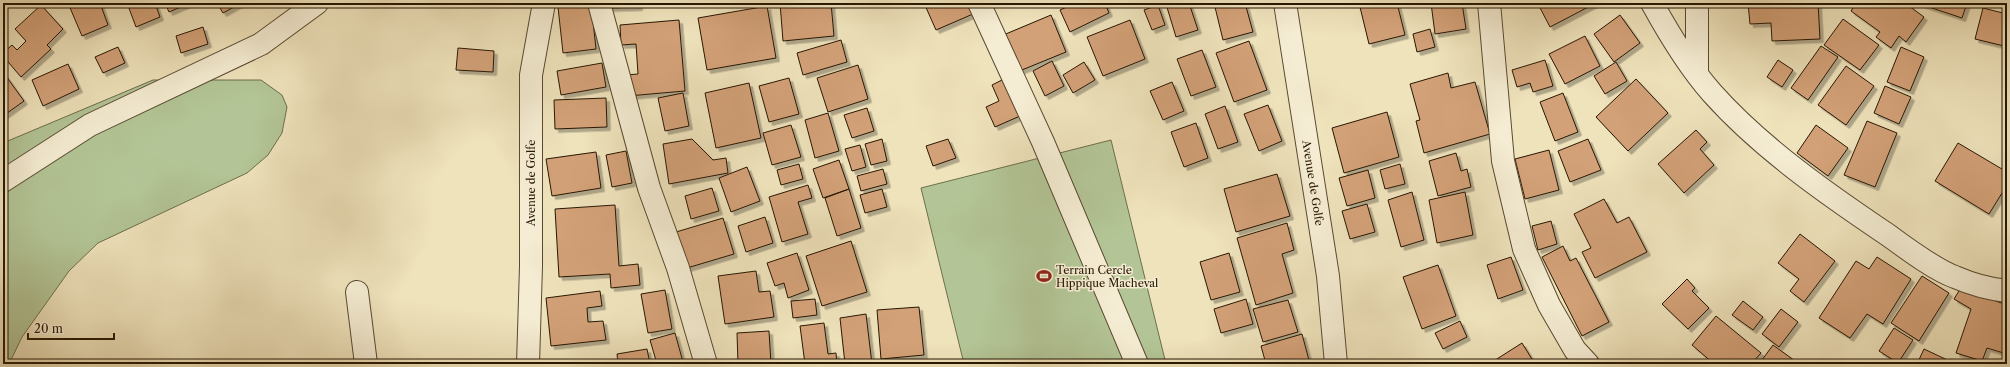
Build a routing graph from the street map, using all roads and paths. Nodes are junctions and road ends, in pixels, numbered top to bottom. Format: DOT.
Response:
graph roads {
  1 [pos="317,3"];
  2 [pos="544,3"];
  3 [pos="599,3"];
  4 [pos="979,3"];
  5 [pos="1285,3"];
  6 [pos="1489,3"];
  7 [pos="1652,3"];
  8 [pos="1697,3"];
  9 [pos="1696,74"];
  10 [pos="3,181"];
  11 [pos="2007,291"];
  12 [pos="357,292"];
  13 [pos="366,364"];
  14 [pos="528,364"];
  15 [pos="706,364"];
  16 [pos="1138,364"];
  17 [pos="1336,364"];
  18 [pos="1588,364"];
  1 -- 10 [label="street"];
  2 -- 14 [label="street, Avenue de Golfe"];
  3 -- 15 [label="street"];
  4 -- 16 [label="street"];
  5 -- 17 [label="street, Avenue de Golfe"];
  6 -- 18 [label="street"];
  7 -- 9 [label="street"];
  8 -- 9 [label="street"];
  9 -- 11 [label="street"];
  12 -- 13 [label="street"];
}
